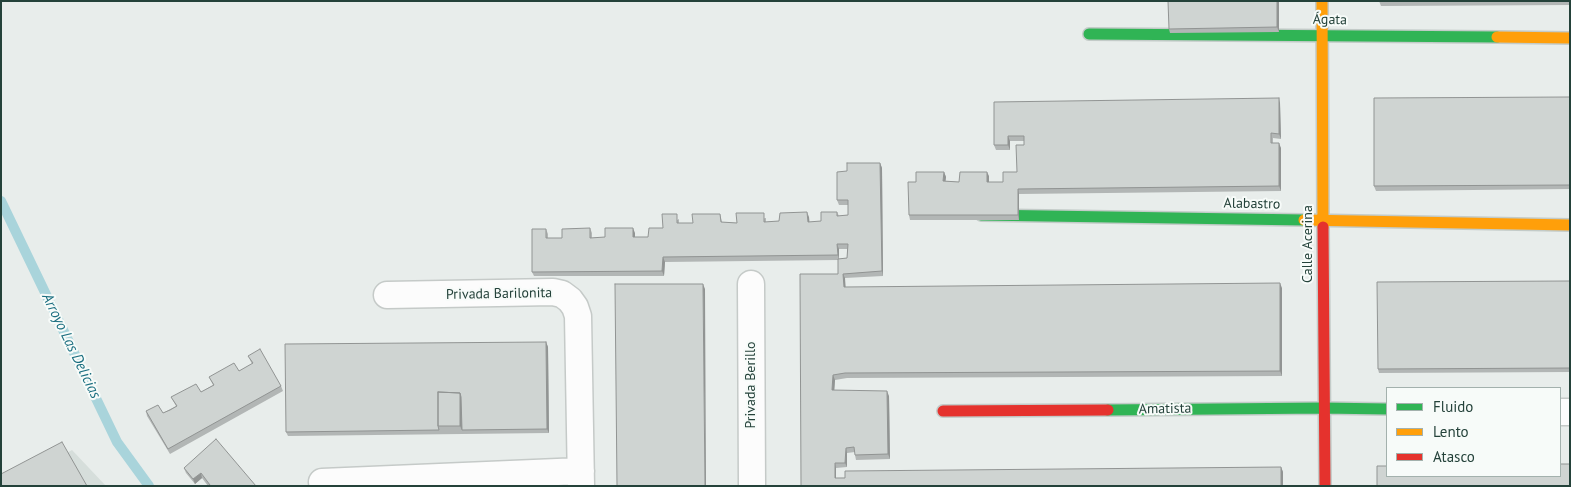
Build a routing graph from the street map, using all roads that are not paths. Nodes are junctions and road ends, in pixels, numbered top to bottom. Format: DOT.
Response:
graph roads {
  1 [pos="1322,1"];
  2 [pos="1089,34"];
  3 [pos="1321,35"];
  4 [pos="1570,38"];
  5 [pos="974,214"];
  6 [pos="1323,220"];
  7 [pos="1570,225"];
  8 [pos="751,284"];
  9 [pos="388,295"];
  10 [pos="1323,408"];
  11 [pos="1386,409"];
  12 [pos="943,411"];
  13 [pos="581,479"];
  14 [pos="322,482"];
  15 [pos="752,486"];
  16 [pos="1325,486"];
  1 -- 3 [label="street, Calle Acerina"];
  2 -- 3 [label="street, Ágata"];
  3 -- 4 [label="street, Ágata"];
  3 -- 6 [label="street, Calle Acerina"];
  5 -- 6 [label="street, Alabastro"];
  6 -- 7 [label="street, Alabastro"];
  6 -- 10 [label="street, Calle Acerina"];
  8 -- 15 [label="street, Privada Berillo"];
  9 -- 13 [label="street, Privada Barilonita"];
  10 -- 11 [label="street, Amatista"];
  10 -- 12 [label="street, Amatista"];
  10 -- 16 [label="street, Calle Acerina"];
  13 -- 14 [label="street"];
}
